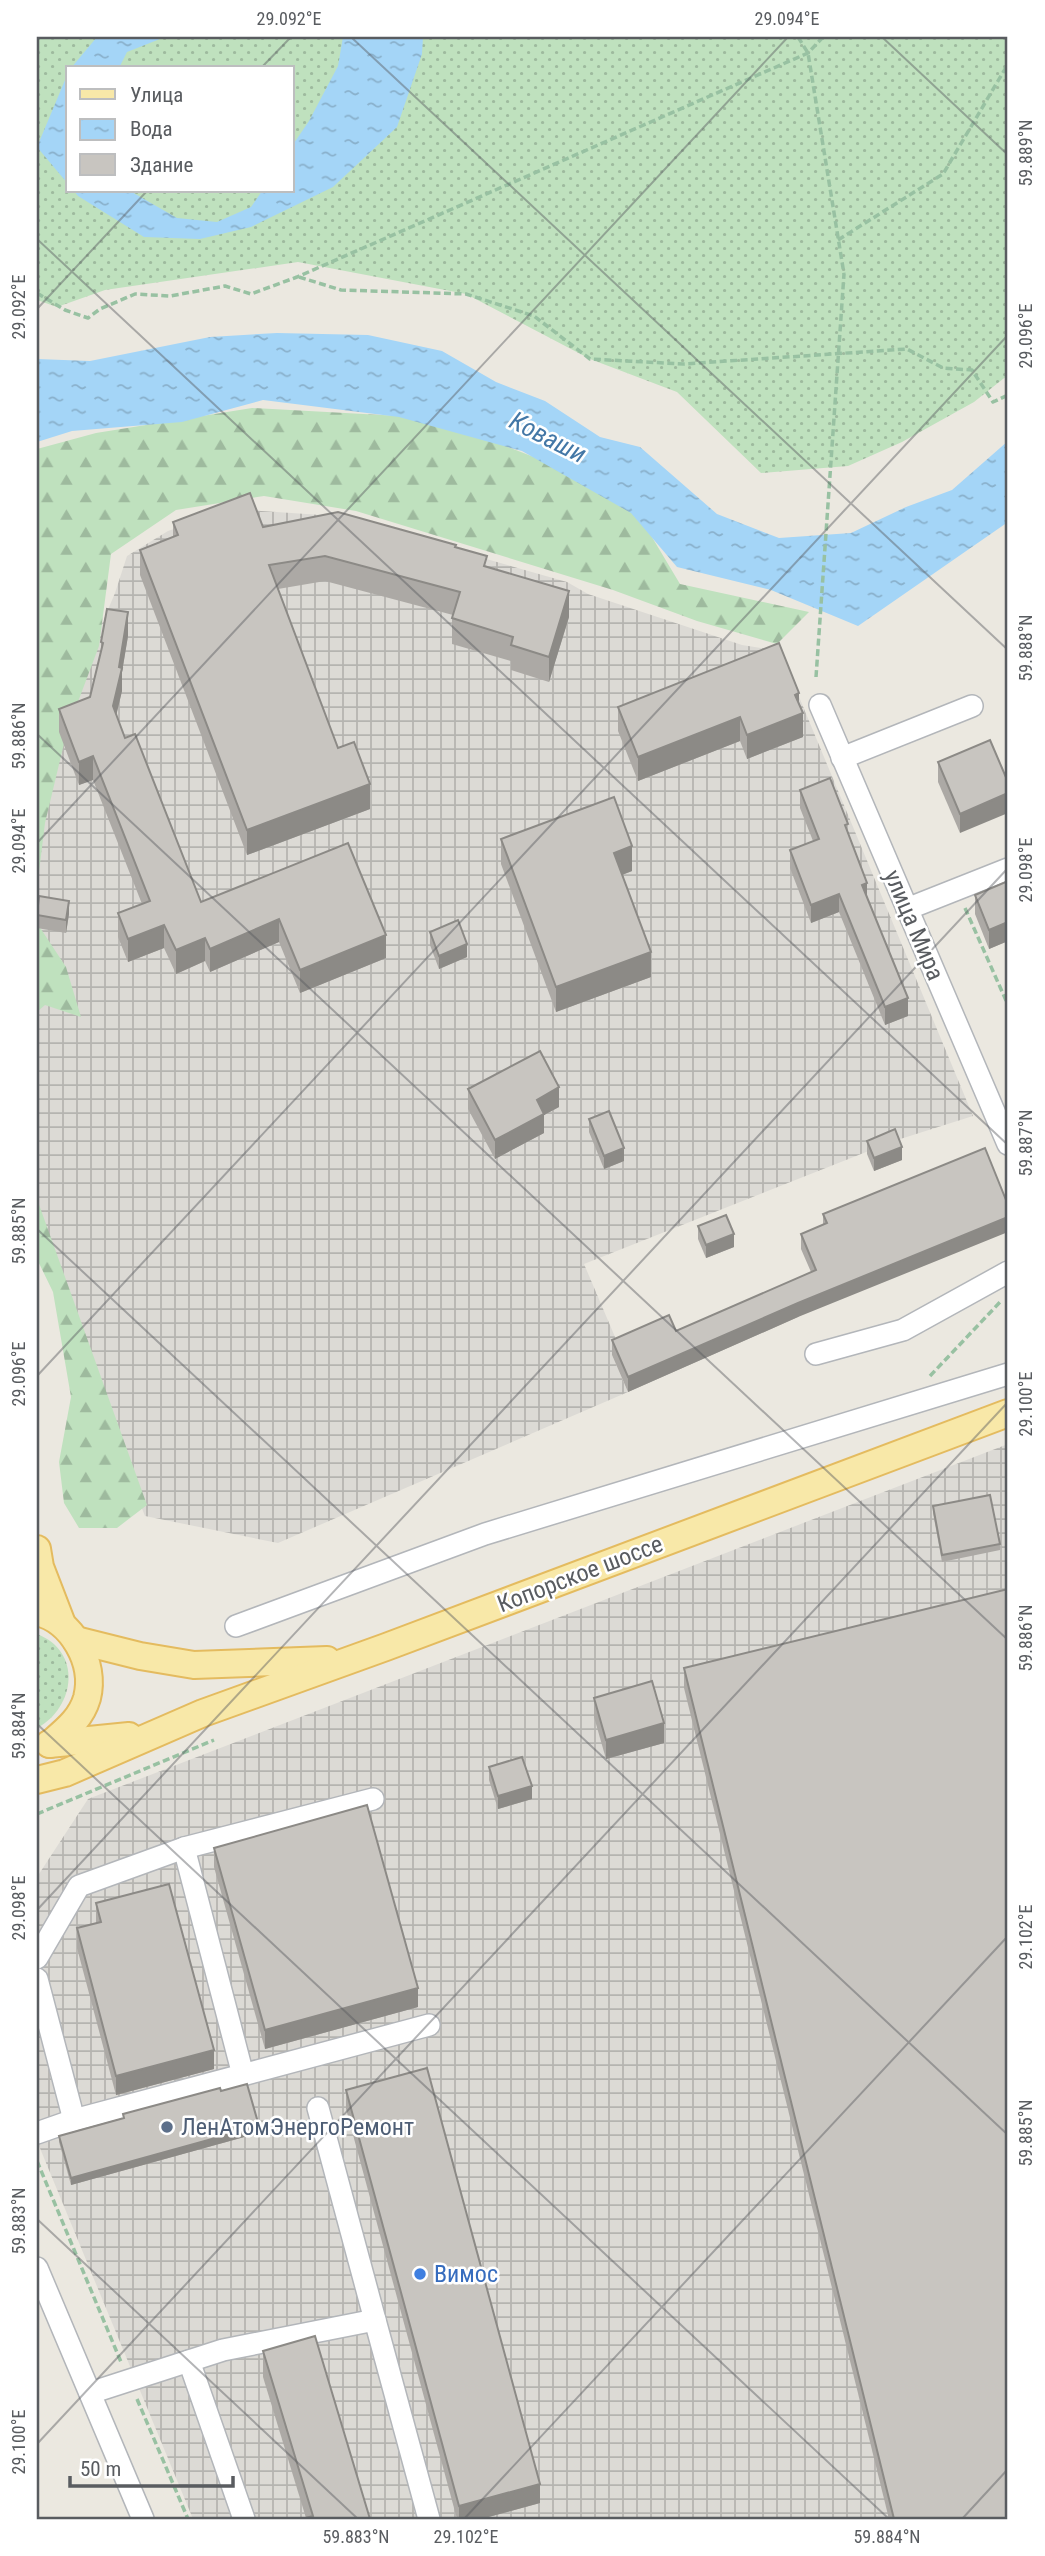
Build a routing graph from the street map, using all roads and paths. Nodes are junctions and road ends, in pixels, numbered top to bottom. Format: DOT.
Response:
graph roads {
  1 [pos="798,37"];
  2 [pos="823,37"];
  3 [pos="808,53"];
  4 [pos="1008,64"];
  5 [pos="838,240"];
  6 [pos="297,277"];
  7 [pos="37,293"];
  8 [pos="1008,395"];
  9 [pos="816,677"];
  10 [pos="820,705"];
  11 [pos="972,706"];
  12 [pos="842,758"];
  13 [pos="1008,869"];
  14 [pos="907,909"];
  15 [pos="975,929"];
  16 [pos="1008,1005"];
  17 [pos="1008,1141"];
  18 [pos="1008,1272"];
  19 [pos="1008,1294"];
  20 [pos="816,1354"];
  21 [pos="1008,1374"];
  22 [pos="922,1384"];
  23 [pos="1008,1413"];
  24 [pos="37,1549"];
  25 [pos="37,1612"];
  26 [pos="236,1626"];
  27 [pos="69,1632"];
  28 [pos="353,1659"];
  29 [pos="152,1734"];
  30 [pos="214,1740"];
  31 [pos="43,1746"];
  32 [pos="37,1780"];
  33 [pos="373,1799"];
  34 [pos="37,1814"];
  35 [pos="184,1848"];
  36 [pos="37,1958"];
  37 [pos="37,1979"];
  38 [pos="429,2025"];
  39 [pos="243,2075"];
  40 [pos="318,2108"];
  41 [pos="74,2120"];
  42 [pos="37,2133"];
  43 [pos="37,2161"];
  44 [pos="37,2268"];
  45 [pos="375,2320"];
  46 [pos="189,2361"];
  47 [pos="129,2381"];
  48 [pos="90,2393"];
  49 [pos="143,2519"];
  50 [pos="188,2519"];
  51 [pos="244,2519"];
  52 [pos="429,2519"];
  1 -- 3 [label="path"];
  2 -- 3 [label="path"];
  3 -- 5 [label="path"];
  3 -- 6 [label="path"];
  4 -- 5 [label="path"];
  5 -- 9 [label="path, bridge"];
  6 -- 7 [label="path"];
  6 -- 8 [label="path"];
  10 -- 12 [label="street, улица Мира"];
  11 -- 12 [label="street"];
  12 -- 14 [label="street, улица Мира"];
  13 -- 14 [label="street"];
  14 -- 17 [label="street, улица Мира"];
  15 -- 16 [label="path"];
  18 -- 20 [label="street"];
  19 -- 22 [label="path"];
  21 -- 26 [label="street"];
  23 -- 28 [label="main road, Копорское шоссе"];
  24 -- 27 [label="main road"];
  25 -- 27 [label="main road"];
  27 -- 28 [label="main road"];
  27 -- 31 [label="main road"];
  28 -- 29 [label="main road, Копорское шоссе"];
  29 -- 31 [label="main road"];
  29 -- 32 [label="main road, Копорское шоссе"];
  30 -- 34 [label="path"];
  33 -- 35 [label="street"];
  35 -- 36 [label="street"];
  35 -- 39 [label="street"];
  37 -- 41 [label="street"];
  38 -- 39 [label="street"];
  39 -- 41 [label="street"];
  40 -- 45 [label="street"];
  41 -- 42 [label="street"];
  43 -- 47 [label="path"];
  44 -- 48 [label="street"];
  45 -- 46 [label="street"];
  45 -- 52 [label="street"];
  46 -- 47 [label="street"];
  46 -- 51 [label="street"];
  47 -- 48 [label="street"];
  47 -- 50 [label="path"];
  48 -- 49 [label="street"];
}
